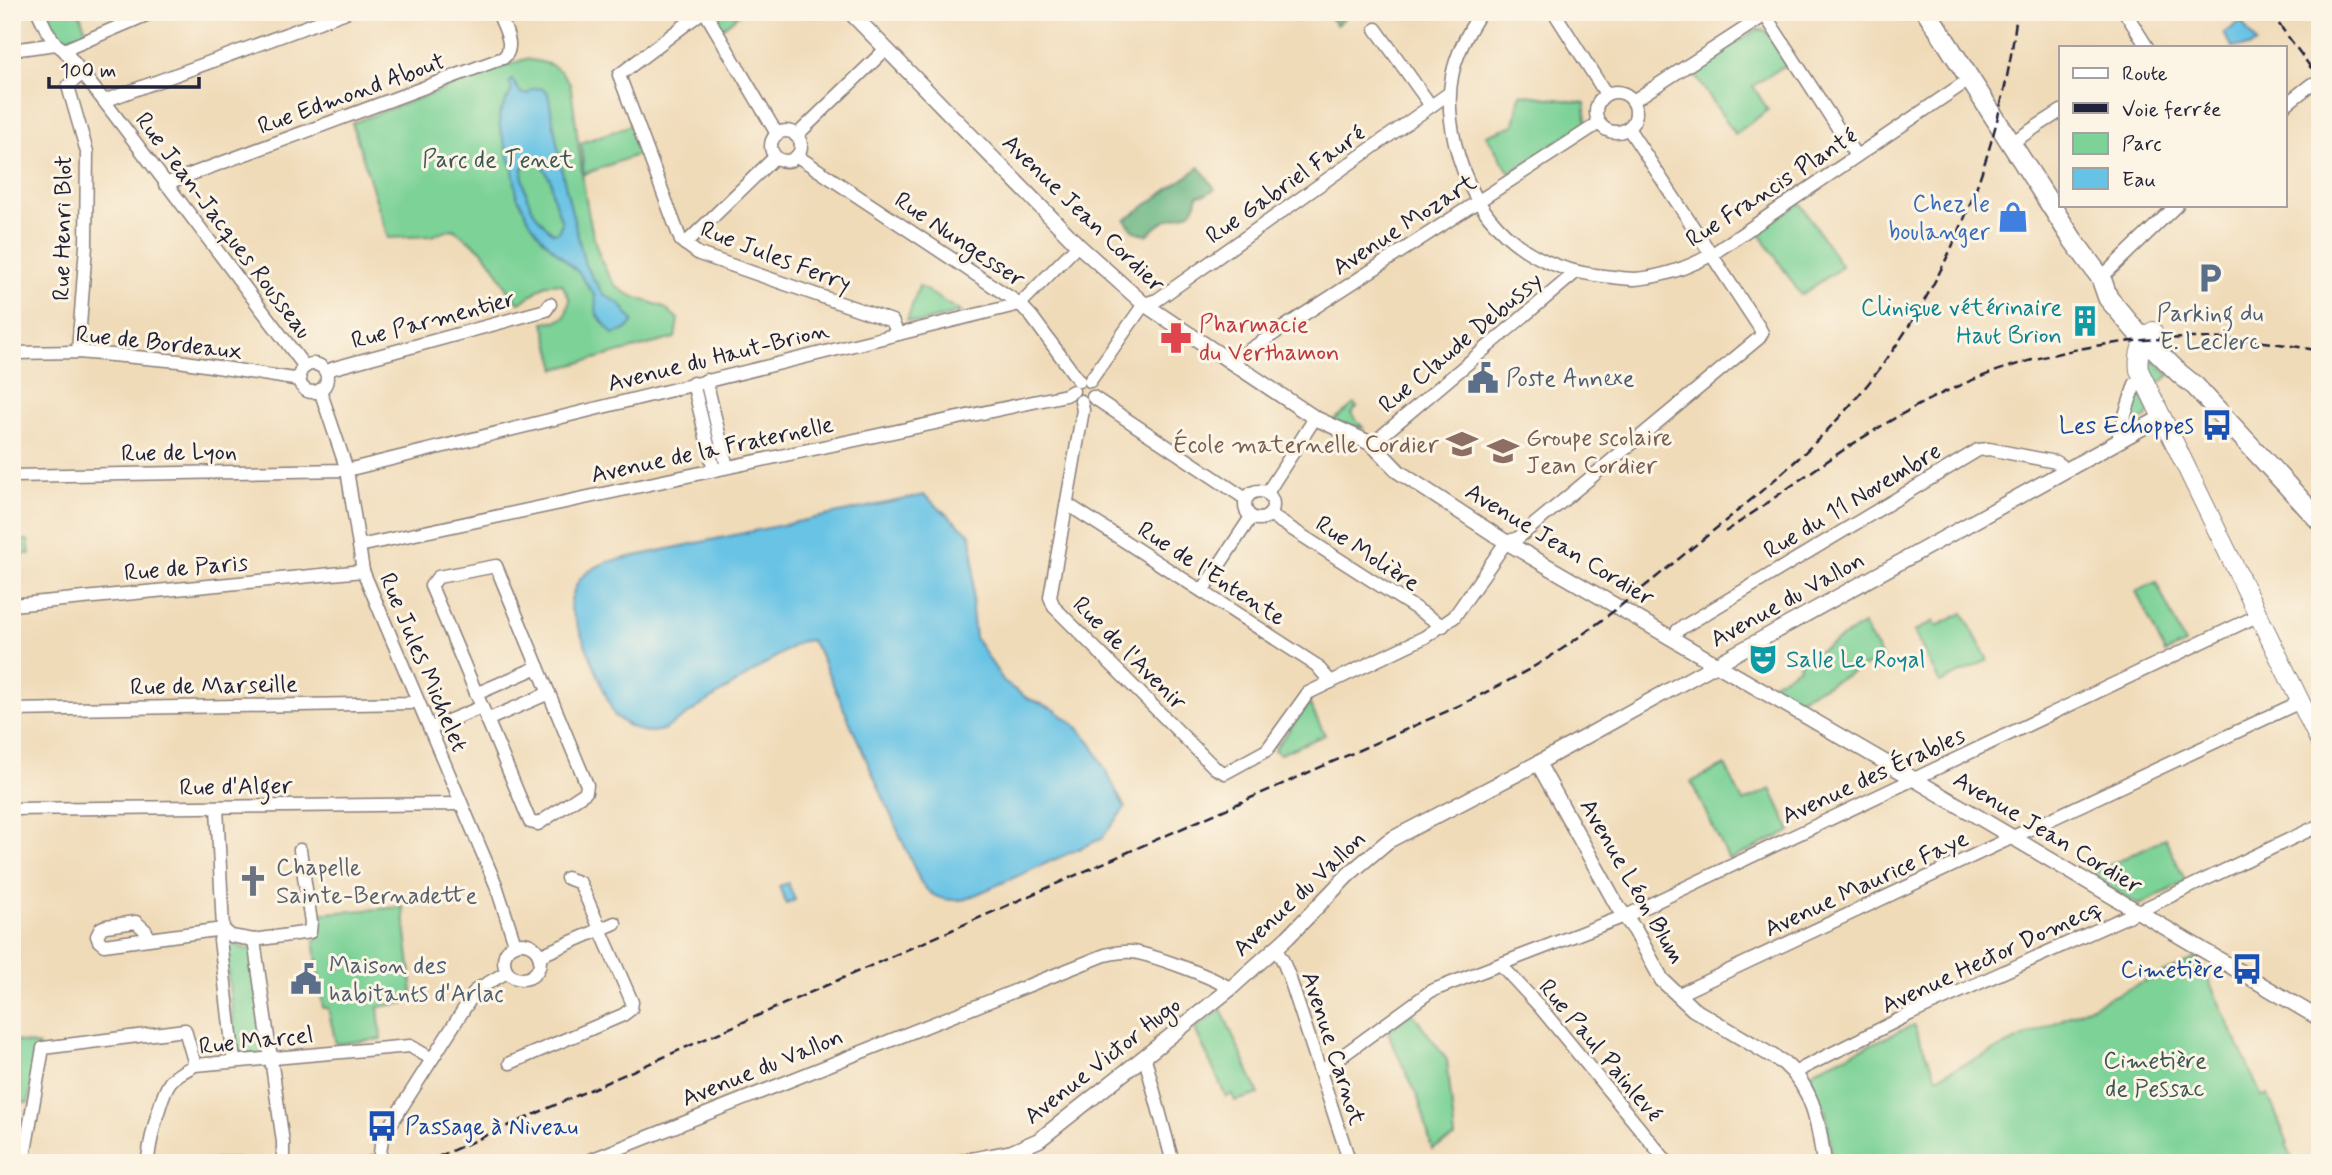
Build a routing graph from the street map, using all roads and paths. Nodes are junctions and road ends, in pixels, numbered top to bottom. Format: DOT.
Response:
graph roads {
  1 [pos="38,12"];
  2 [pos="153,12"];
  3 [pos="346,12"];
  4 [pos="498,12"];
  5 [pos="704,12"];
  6 [pos="850,12"];
  7 [pos="1482,12"];
  8 [pos="1554,12"];
  9 [pos="1927,12"];
  10 [pos="2125,12"];
  11 [pos="1766,13"];
  12 [pos="1376,29"];
  13 [pos="2146,46"];
  14 [pos="60,47"];
  15 [pos="886,48"];
  16 [pos="12,50"];
  17 [pos="82,73"];
  18 [pos="1970,79"];
  19 [pos="2312,84"];
  20 [pos="1448,94"];
  21 [pos="1606,94"];
  22 [pos="104,100"];
  23 [pos="1633,101"];
  24 [pos="2286,104"];
  25 [pos="1431,106"];
  26 [pos="2059,112"];
  27 [pos="1599,123"];
  28 [pos="1628,128"];
  29 [pos="777,134"];
  30 [pos="796,136"];
  31 [pos="2011,143"];
  32 [pos="797,156"];
  33 [pos="1856,156"];
  34 [pos="775,157"];
  35 [pos="165,184"];
  36 [pos="1477,201"];
  37 [pos="2176,206"];
  38 [pos="685,244"];
  39 [pos="1078,245"];
  40 [pos="1711,254"];
  41 [pos="1575,273"];
  42 [pos="2101,278"];
  43 [pos="550,304"];
  44 [pos="1020,304"];
  45 [pos="1144,304"];
  46 [pos="898,334"];
  47 [pos="2148,335"];
  48 [pos="78,352"];
  49 [pos="12,353"];
  50 [pos="1232,361"];
  51 [pos="305,367"];
  52 [pos="326,372"];
  53 [pos="300,380"];
  54 [pos="2144,380"];
  55 [pos="700,382"];
  56 [pos="320,390"];
  57 [pos="1083,390"];
  58 [pos="2162,417"];
  59 [pos="1315,418"];
  60 [pos="2121,440"];
  61 [pos="1372,444"];
  62 [pos="720,469"];
  63 [pos="346,470"];
  64 [pos="2064,471"];
  65 [pos="12,476"];
  66 [pos="1267,493"];
  67 [pos="1246,499"];
  68 [pos="1067,504"];
  69 [pos="1270,515"];
  70 [pos="1251,517"];
  71 [pos="2320,522"];
  72 [pos="1506,542"];
  73 [pos="359,546"];
  74 [pos="363,571"];
  75 [pos="1202,592"];
  76 [pos="12,605"];
  77 [pos="2259,615"];
  78 [pos="1443,626"];
  79 [pos="1672,638"];
  80 [pos="1717,663"];
  81 [pos="538,667"];
  82 [pos="1331,682"];
  83 [pos="549,693"];
  84 [pos="475,694"];
  85 [pos="417,701"];
  86 [pos="2300,702"];
  87 [pos="482,707"];
  88 [pos="12,709"];
  89 [pos="487,720"];
  90 [pos="431,728"];
  91 [pos="2320,742"];
  92 [pos="1538,763"];
  93 [pos="1914,779"];
  94 [pos="460,804"];
  95 [pos="217,807"];
  96 [pos="12,809"];
  97 [pos="2320,825"];
  98 [pos="2012,837"];
  99 [pos="300,850"];
  100 [pos="567,878"];
  101 [pos="2137,912"];
  102 [pos="1625,916"];
  103 [pos="615,923"];
  104 [pos="223,929"];
  105 [pos="600,930"];
  106 [pos="145,938"];
  107 [pos="254,940"];
  108 [pos="515,944"];
  109 [pos="1275,949"];
  110 [pos="540,956"];
  111 [pos="1501,965"];
  112 [pos="507,972"];
  113 [pos="1230,989"];
  114 [pos="1678,995"];
  115 [pos="2320,1019"];
  116 [pos="1143,1058"];
  117 [pos="270,1059"];
  118 [pos="432,1059"];
  119 [pos="234,1061"];
  120 [pos="510,1063"];
  121 [pos="195,1065"];
  122 [pos="1320,1072"];
  123 [pos="1796,1073"];
  124 [pos="1025,1148"];
  125 [pos="378,1162"];
  126 [pos="23,1163"];
  127 [pos="148,1163"];
  128 [pos="220,1163"];
  129 [pos="242,1163"];
  130 [pos="283,1163"];
  131 [pos="583,1163"];
  132 [pos="955,1163"];
  133 [pos="1030,1163"];
  134 [pos="1173,1163"];
  135 [pos="1350,1163"];
  136 [pos="1668,1163"];
  137 [pos="1824,1163"];
  1 -- 14 [label="street, Rue Jean-Jacques Rousseau"];
  2 -- 14 [label="street"];
  3 -- 22 [label="street"];
  4 -- 35 [label="street, Rue Edmond About"];
  5 -- 29 [label="street"];
  5 -- 38 [label="street, Rue Jules Ferry"];
  6 -- 15 [label="street, Avenue Jean Cordier"];
  7 -- 20 [label="street"];
  8 -- 21 [label="street"];
  9 -- 18 [label="main road"];
  10 -- 13 [label="street"];
  11 -- 23 [label="street"];
  11 -- 33 [label="street"];
  12 -- 25 [label="street"];
  14 -- 16 [label="street"];
  14 -- 17 [label="street, Rue Jean-Jacques Rousseau"];
  15 -- 30 [label="street"];
  15 -- 39 [label="street, Avenue Jean Cordier"];
  17 -- 22 [label="street, Rue Jean-Jacques Rousseau"];
  17 -- 48 [label="street, Rue Henri Blot"];
  18 -- 31 [label="main road"];
  18 -- 33 [label="street, Rue Francis Planté"];
  19 -- 24 [label="street"];
  20 -- 25 [label="street, Rue Gabriel Fauré"];
  20 -- 36 [label="street, Rue Francis Planté"];
  21 -- 23 [label="street"];
  21 -- 27 [label="street"];
  22 -- 35 [label="street, Rue Jean-Jacques Rousseau"];
  23 -- 28 [label="street"];
  25 -- 45 [label="street, Rue Gabriel Fauré"];
  26 -- 31 [label="street"];
  27 -- 28 [label="street"];
  27 -- 36 [label="street, Avenue Mozart"];
  28 -- 40 [label="street"];
  29 -- 30 [label="street"];
  29 -- 34 [label="street"];
  30 -- 32 [label="street"];
  31 -- 42 [label="main road"];
  32 -- 34 [label="street"];
  32 -- 44 [label="street, Rue Nungesser"];
  33 -- 40 [label="street, Rue Francis Planté"];
  34 -- 38 [label="street"];
  35 -- 51 [label="street, Rue Jean-Jacques Rousseau"];
  36 -- 41 [label="street, Rue Francis Planté"];
  36 -- 50 [label="street, Avenue Mozart"];
  37 -- 42 [label="street"];
  38 -- 46 [label="street, Rue Jules Ferry"];
  39 -- 44 [label="street"];
  39 -- 45 [label="street, Avenue Jean Cordier"];
  40 -- 41 [label="street, Rue Francis Planté"];
  40 -- 72 [label="street"];
  41 -- 61 [label="street, Rue Claude Debussy"];
  42 -- 47 [label="main road"];
  43 -- 52 [label="street, Rue Parmentier"];
  44 -- 46 [label="street, Avenue du Haut-Brion"];
  44 -- 57 [label="street, Rue Nungesser"];
  45 -- 50 [label="street, Avenue Jean Cordier"];
  45 -- 57 [label="street"];
  46 -- 55 [label="street, Avenue du Haut-Brion"];
  47 -- 54 [label="main road"];
  47 -- 71 [label="main road"];
  48 -- 49 [label="street, Rue de Bordeaux"];
  48 -- 53 [label="street, Rue de Bordeaux"];
  50 -- 59 [label="street, Avenue Jean Cordier"];
  51 -- 52 [label="street"];
  51 -- 53 [label="street"];
  52 -- 56 [label="street"];
  53 -- 56 [label="street"];
  54 -- 58 [label="main road"];
  54 -- 60 [label="street"];
  55 -- 62 [label="street"];
  55 -- 63 [label="street, Avenue du Haut-Brion"];
  56 -- 63 [label="street, Rue Jules Michelet"];
  57 -- 62 [label="street, Avenue de la Fraternelle"];
  57 -- 67 [label="street"];
  57 -- 68 [label="street, Rue de l'Avenir"];
  58 -- 60 [label="street, Avenue du Vallon"];
  58 -- 77 [label="main road"];
  59 -- 61 [label="street, Avenue Jean Cordier"];
  59 -- 66 [label="street"];
  60 -- 64 [label="street, Avenue du Vallon"];
  61 -- 72 [label="street, Avenue Jean Cordier"];
  62 -- 73 [label="street, Avenue de la Fraternelle"];
  63 -- 65 [label="street, Rue de Lyon"];
  63 -- 73 [label="street, Rue Jules Michelet"];
  64 -- 79 [label="street, Rue du 11 Novembre"];
  64 -- 80 [label="street, Avenue du Vallon"];
  66 -- 67 [label="street"];
  66 -- 69 [label="street"];
  67 -- 70 [label="street"];
  68 -- 75 [label="street, Rue de l'Entente"];
  68 -- 82 [label="street, Rue de l'Avenir"];
  69 -- 70 [label="street"];
  69 -- 78 [label="street, Rue Molière"];
  70 -- 75 [label="street"];
  72 -- 78 [label="street"];
  72 -- 79 [label="street, Avenue Jean Cordier"];
  73 -- 74 [label="street, Rue Jules Michelet"];
  74 -- 76 [label="street, Rue de Paris"];
  74 -- 85 [label="street, Rue Jules Michelet"];
  75 -- 82 [label="street, Rue de l'Entente"];
  77 -- 86 [label="main road"];
  77 -- 93 [label="street, Avenue des Érables"];
  78 -- 82 [label="street"];
  79 -- 80 [label="street, Avenue Jean Cordier"];
  80 -- 92 [label="street, Avenue du Vallon"];
  80 -- 93 [label="street, Avenue Jean Cordier"];
  81 -- 83 [label="street"];
  81 -- 84 [label="street"];
  81 -- 84 [label="street"];
  83 -- 89 [label="street"];
  83 -- 89 [label="street"];
  84 -- 87 [label="street"];
  85 -- 88 [label="street, Rue de Marseille"];
  85 -- 90 [label="street, Rue Jules Michelet"];
  86 -- 91 [label="main road"];
  86 -- 98 [label="street, Avenue Maurice Faye"];
  87 -- 89 [label="street"];
  87 -- 90 [label="street"];
  90 -- 94 [label="street, Rue Jules Michelet"];
  92 -- 102 [label="street, Avenue Léon Blum"];
  92 -- 109 [label="street, Avenue du Vallon"];
  93 -- 98 [label="street, Avenue Jean Cordier"];
  93 -- 102 [label="street, Avenue des Érables"];
  94 -- 95 [label="street, Rue d'Alger"];
  94 -- 108 [label="street, Rue Jules Michelet"];
  95 -- 96 [label="street, Rue d'Alger"];
  95 -- 104 [label="street"];
  97 -- 101 [label="street, Avenue Hector Domecq"];
  98 -- 101 [label="street, Avenue Jean Cordier"];
  98 -- 114 [label="street, Avenue Maurice Faye"];
  99 -- 107 [label="street"];
  100 -- 105 [label="street"];
  101 -- 115 [label="street, Avenue Jean Cordier"];
  101 -- 123 [label="street, Avenue Hector Domecq"];
  102 -- 111 [label="street, Avenue des Érables"];
  102 -- 114 [label="street, Avenue Léon Blum"];
  103 -- 105 [label="street"];
  104 -- 106 [label="street"];
  104 -- 107 [label="street"];
  104 -- 119 [label="street"];
  105 -- 110 [label="street"];
  105 -- 120 [label="street"];
  107 -- 117 [label="street"];
  108 -- 110 [label="street"];
  108 -- 112 [label="street"];
  109 -- 113 [label="street, Avenue du Vallon"];
  109 -- 122 [label="street, Avenue Carnot"];
  110 -- 112 [label="street"];
  111 -- 122 [label="street, Avenue des Érables"];
  111 -- 136 [label="street, Rue Paul Painlevé"];
  112 -- 118 [label="street"];
  113 -- 116 [label="street, Avenue Victor Hugo"];
  113 -- 131 [label="street, Avenue du Vallon"];
  114 -- 123 [label="street, Avenue Léon Blum"];
  116 -- 124 [label="street, Avenue Victor Hugo"];
  116 -- 134 [label="street"];
  117 -- 118 [label="street, Rue Marcel"];
  117 -- 119 [label="street, Rue Marcel"];
  117 -- 130 [label="street"];
  118 -- 125 [label="street"];
  119 -- 121 [label="street, Rue Marcel"];
  121 -- 126 [label="street"];
  121 -- 127 [label="street, Rue Marcel"];
  122 -- 135 [label="street, Avenue Carnot"];
  123 -- 137 [label="street, Avenue Léon Blum"];
  124 -- 132 [label="street, Avenue Victor Hugo"];
  124 -- 133 [label="street"];
  128 -- 129 [label="street"];
}
